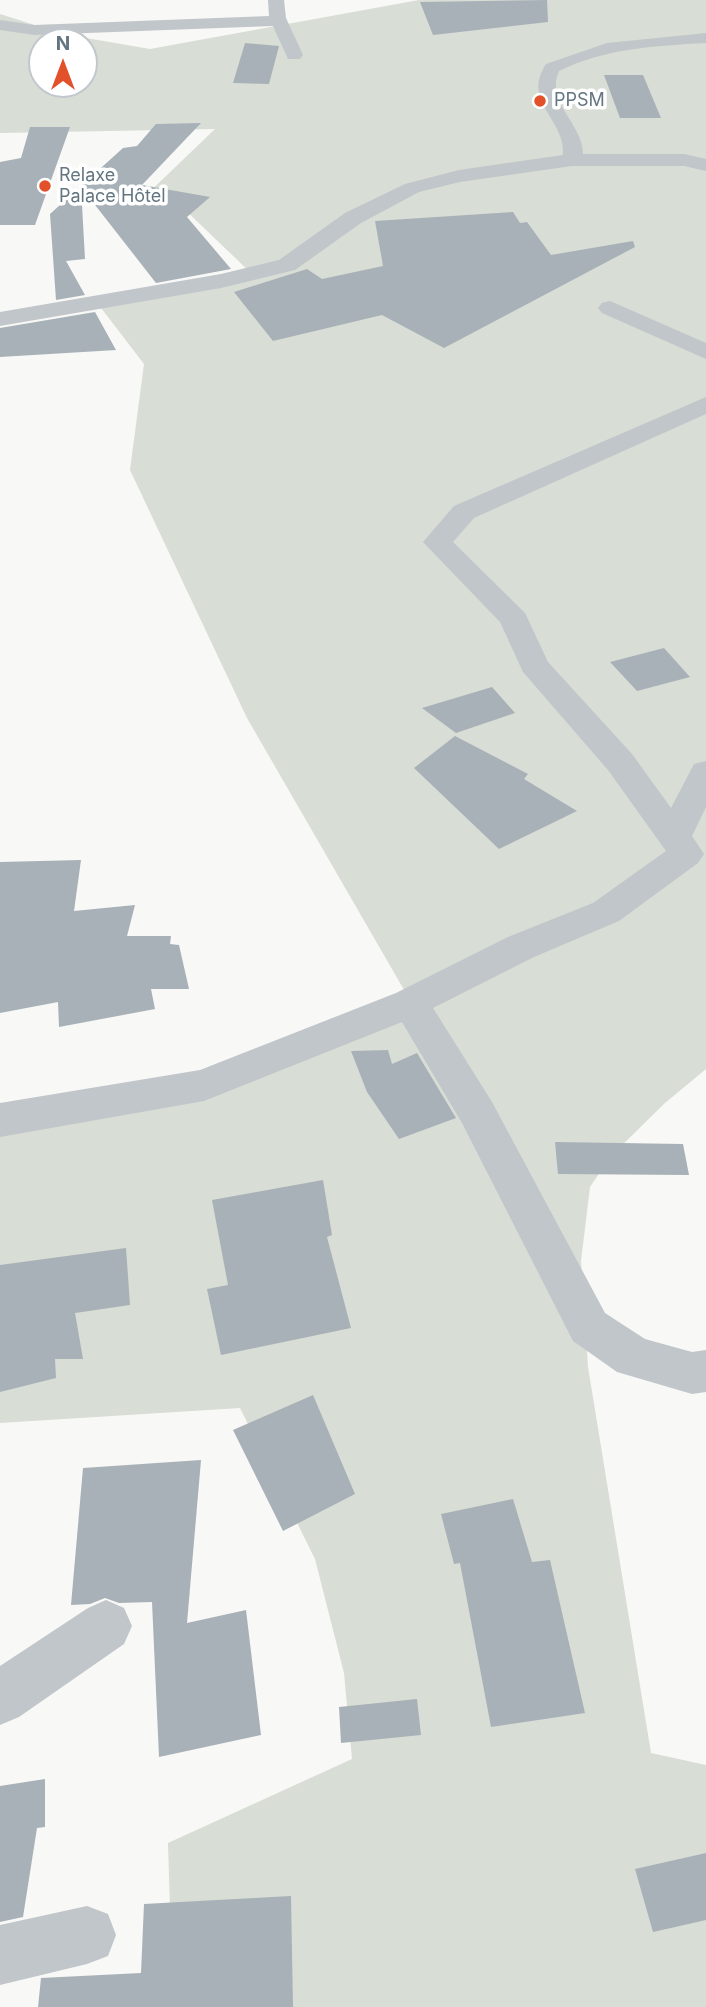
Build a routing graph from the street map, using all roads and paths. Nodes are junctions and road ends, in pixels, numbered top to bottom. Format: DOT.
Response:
graph roads {
  1 [pos="276,0"];
  2 [pos="280,22"];
  3 [pos="0,25"];
  4 [pos="706,37"];
  5 [pos="294,55"];
  6 [pos="572,160"];
  7 [pos="706,164"];
  8 [pos="610,308"];
  9 [pos="0,319"];
  10 [pos="706,352"];
  11 [pos="706,405"];
  12 [pos="706,772"];
  13 [pos="674,837"];
  14 [pos="410,1003"];
  15 [pos="0,1120"];
  16 [pos="706,1371"];
  17 [pos="106,1626"];
  18 [pos="0,1698"];
  19 [pos="87,1935"];
  20 [pos="0,1955"];
  1 -- 2 [label="street"];
  2 -- 3 [label="street"];
  2 -- 5 [label="street"];
  4 -- 6 [label="street"];
  6 -- 7 [label="street"];
  6 -- 9 [label="street"];
  8 -- 10 [label="street"];
  11 -- 13 [label="street"];
  12 -- 13 [label="street"];
  13 -- 14 [label="street"];
  14 -- 15 [label="street"];
  14 -- 16 [label="street"];
  17 -- 18 [label="street"];
  19 -- 20 [label="street"];
}
